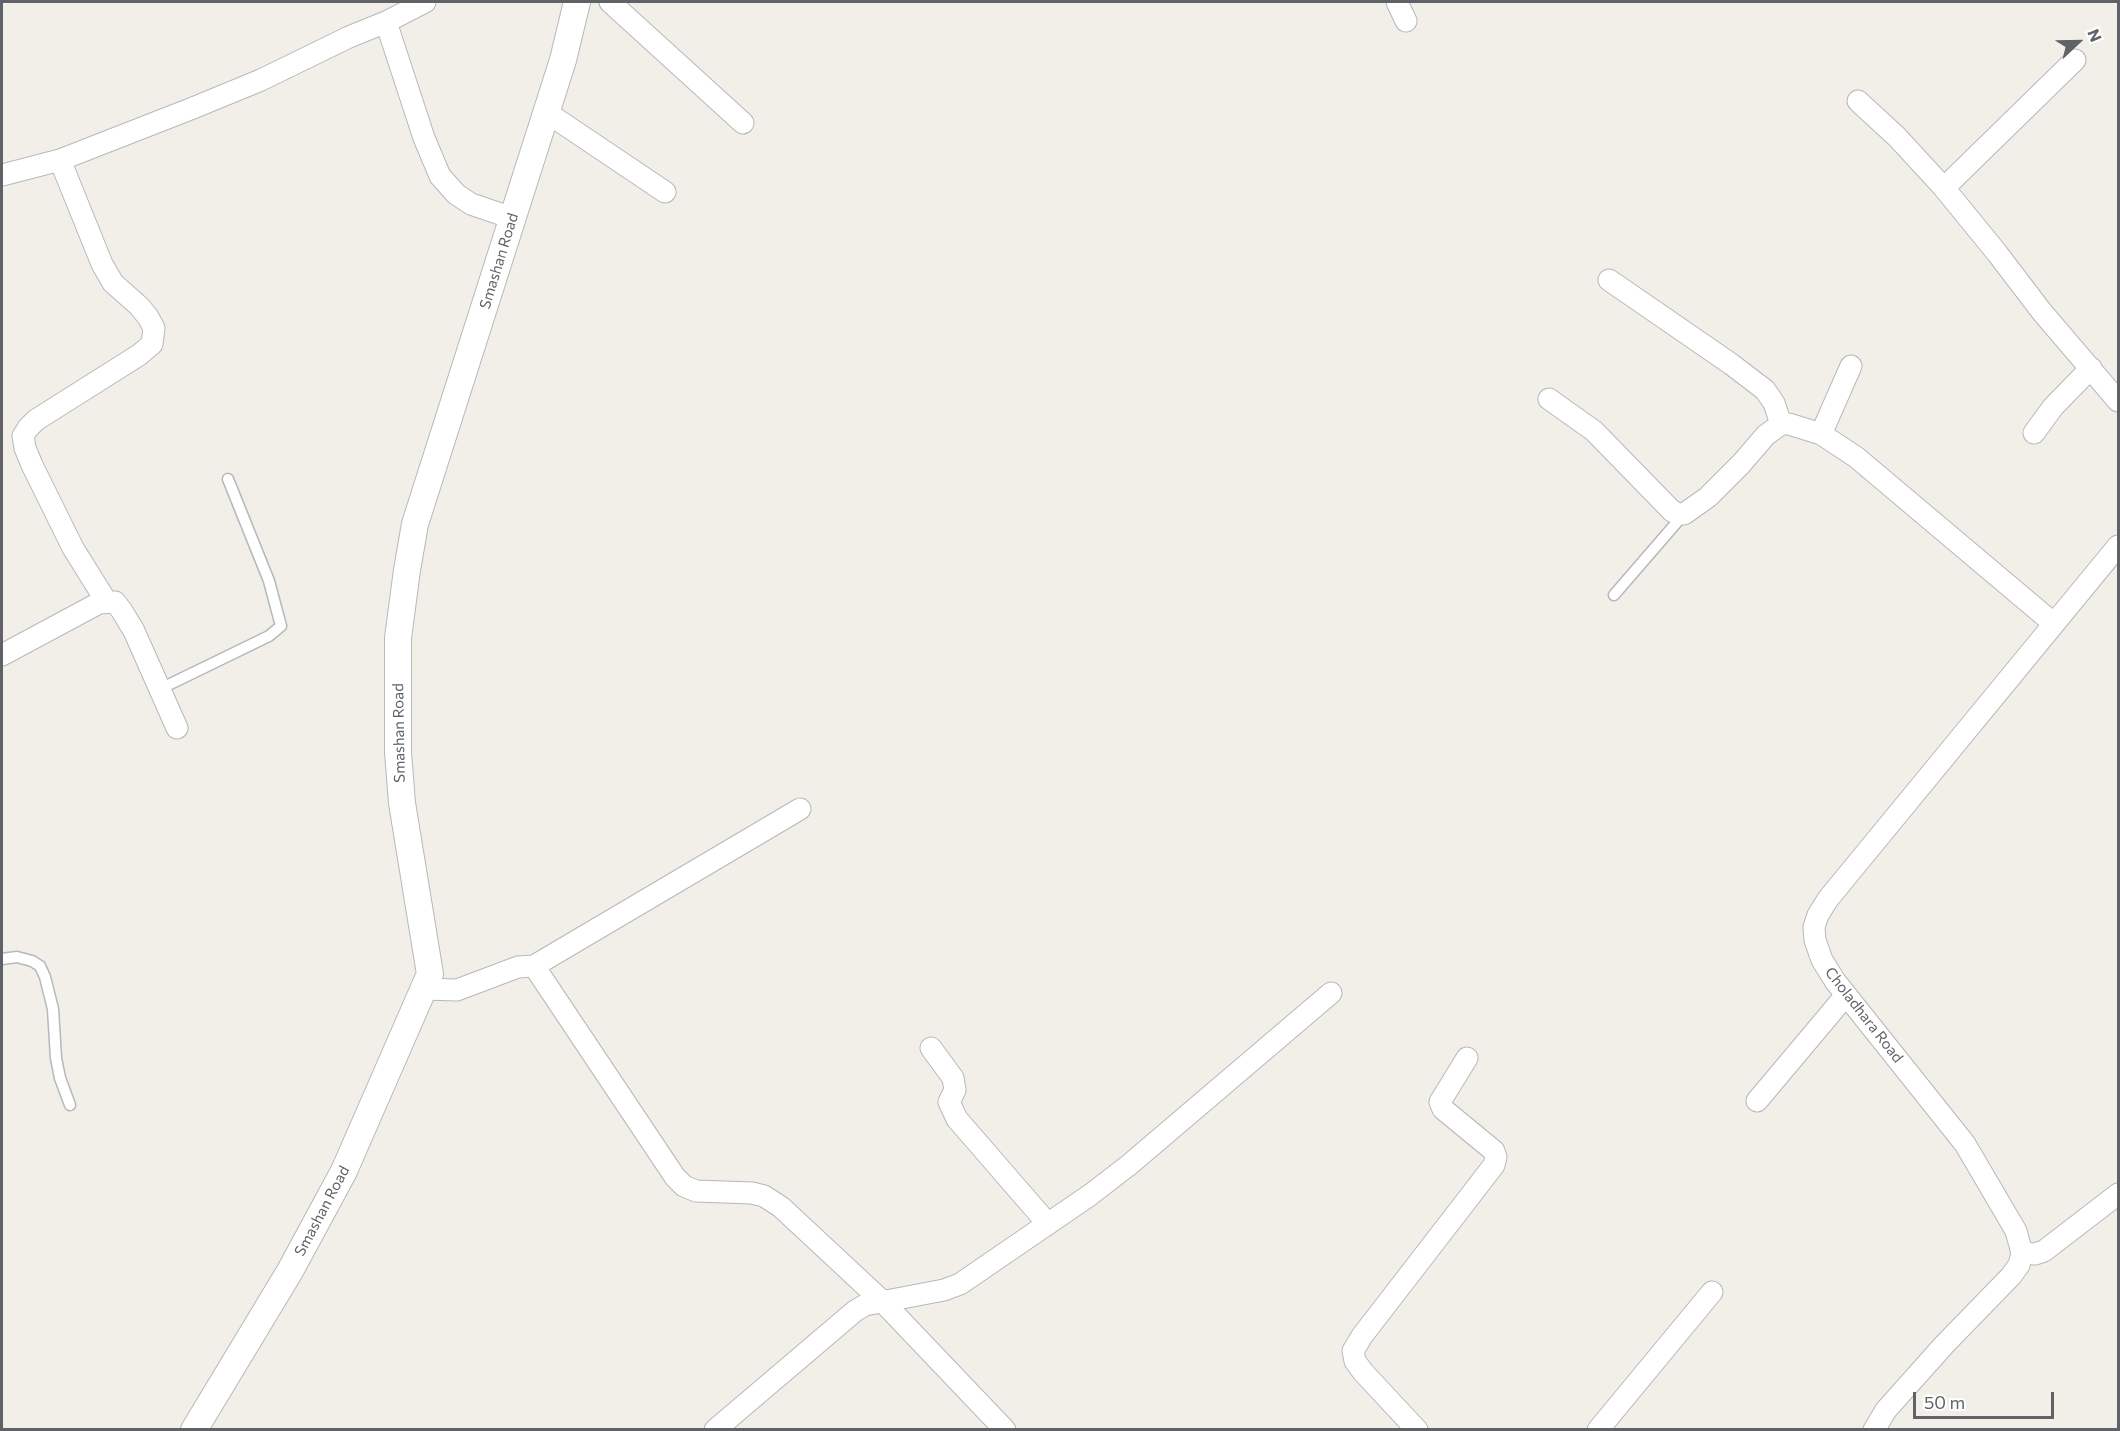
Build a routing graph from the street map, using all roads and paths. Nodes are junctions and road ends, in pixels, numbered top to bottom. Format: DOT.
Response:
graph roads {
  1 [pos="425,2"];
  2 [pos="578,2"];
  3 [pos="610,2"];
  4 [pos="1397,2"];
  5 [pos="1406,21"];
  6 [pos="386,22"];
  7 [pos="2075,60"];
  8 [pos="1858,101"];
  9 [pos="546,112"];
  10 [pos="743,123"];
  11 [pos="60,160"];
  12 [pos="2,175"];
  13 [pos="1944,188"];
  14 [pos="665,192"];
  15 [pos="512,218"];
  16 [pos="1609,280"];
  17 [pos="1851,366"];
  18 [pos="2091,368"];
  19 [pos="1549,399"];
  20 [pos="2118,401"];
  21 [pos="1781,424"];
  22 [pos="2034,433"];
  23 [pos="1821,434"];
  24 [pos="228,479"];
  25 [pos="1684,514"];
  26 [pos="2118,546"];
  27 [pos="1614,595"];
  28 [pos="106,601"];
  29 [pos="2053,623"];
  30 [pos="2,655"];
  31 [pos="160,688"];
  32 [pos="177,728"];
  33 [pos="800,809"];
  34 [pos="2,959"];
  35 [pos="534,966"];
  36 [pos="423,989"];
  37 [pos="1331,993"];
  38 [pos="1846,995"];
  39 [pos="931,1048"];
  40 [pos="1467,1058"];
  41 [pos="1757,1101"];
  42 [pos="70,1105"];
  43 [pos="2118,1194"];
  44 [pos="1048,1224"];
  45 [pos="2022,1253"];
  46 [pos="1712,1292"];
  47 [pos="884,1302"];
  48 [pos="194,1430"];
  49 [pos="715,1430"];
  50 [pos="1005,1430"];
  51 [pos="1417,1430"];
  52 [pos="1598,1430"];
  53 [pos="1874,1430"];
  1 -- 6 [label="street"];
  2 -- 9 [label="street, Smashan Road"];
  3 -- 10 [label="street"];
  4 -- 5 [label="street"];
  6 -- 11 [label="street"];
  6 -- 15 [label="street"];
  7 -- 13 [label="street"];
  8 -- 13 [label="street"];
  9 -- 14 [label="street"];
  9 -- 15 [label="street, Smashan Road"];
  11 -- 12 [label="street"];
  11 -- 28 [label="street"];
  13 -- 18 [label="street"];
  15 -- 36 [label="street, Smashan Road"];
  16 -- 21 [label="street"];
  17 -- 23 [label="street"];
  18 -- 20 [label="street"];
  18 -- 22 [label="street"];
  19 -- 25 [label="street"];
  21 -- 23 [label="street"];
  21 -- 25 [label="street"];
  23 -- 29 [label="street"];
  24 -- 31 [label="lane"];
  25 -- 27 [label="lane"];
  26 -- 29 [label="street, Choladhara Road"];
  28 -- 30 [label="street"];
  28 -- 31 [label="street"];
  29 -- 38 [label="street, Choladhara Road"];
  31 -- 32 [label="street"];
  33 -- 35 [label="street"];
  34 -- 42 [label="lane"];
  35 -- 36 [label="street"];
  35 -- 47 [label="street"];
  36 -- 48 [label="street, Smashan Road"];
  37 -- 44 [label="street"];
  38 -- 41 [label="street"];
  38 -- 45 [label="street, Choladhara Road"];
  39 -- 44 [label="street"];
  40 -- 51 [label="street"];
  43 -- 45 [label="street"];
  44 -- 47 [label="street"];
  45 -- 53 [label="street"];
  46 -- 52 [label="street"];
  47 -- 49 [label="street"];
  47 -- 50 [label="street"];
}
